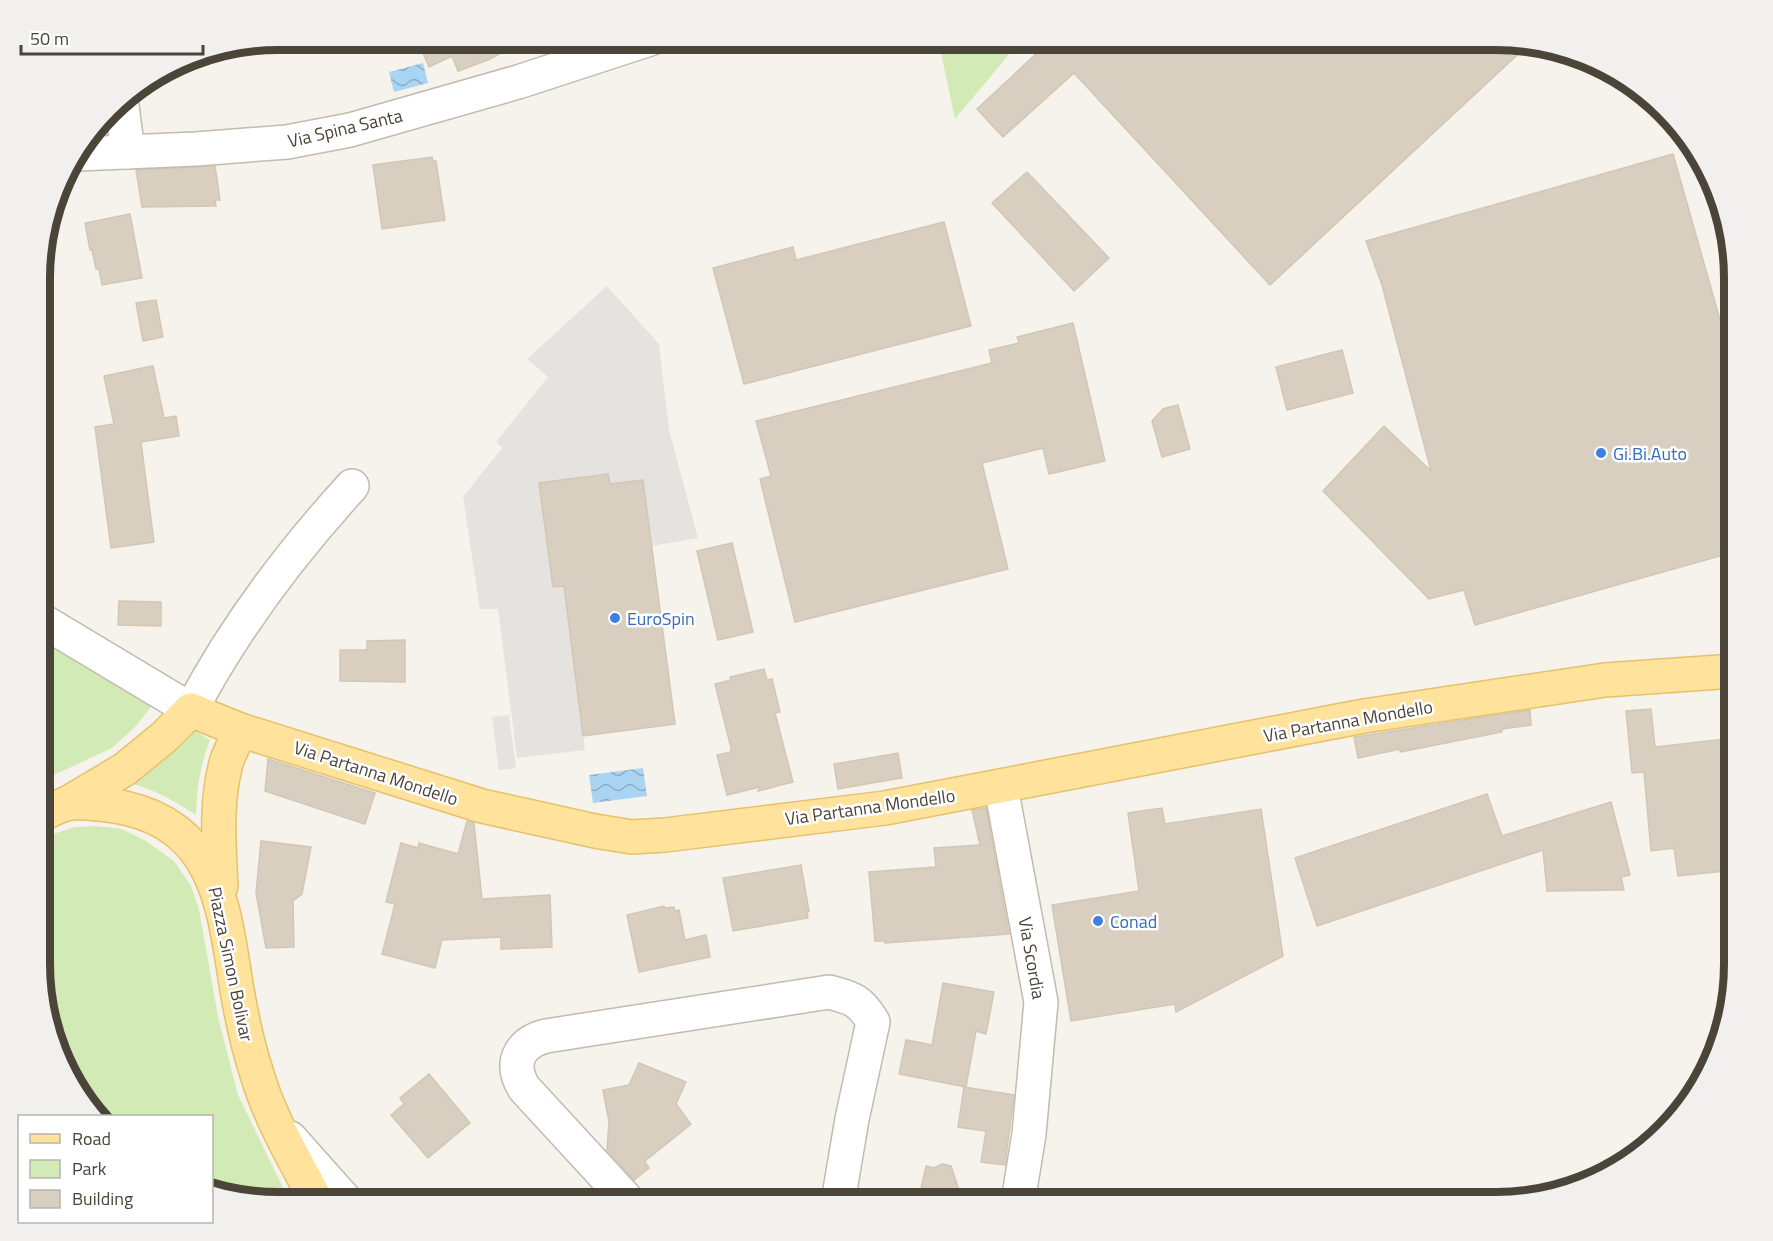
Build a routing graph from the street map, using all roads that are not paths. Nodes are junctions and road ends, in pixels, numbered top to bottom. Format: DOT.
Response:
graph roads {
  1 [pos="597,50"];
  2 [pos="123,110"];
  3 [pos="128,152"];
  4 [pos="86,154"];
  5 [pos="352,486"];
  6 [pos="50,625"];
  7 [pos="1724,672"];
  8 [pos="191,710"];
  9 [pos="240,730"];
  10 [pos="1001,787"];
  11 [pos="50,811"];
  12 [pos="50,812"];
  13 [pos="221,900"];
  14 [pos="268,1106"];
  15 [pos="312,1192"];
  16 [pos="338,1192"];
  17 [pos="620,1192"];
  18 [pos="840,1192"];
  19 [pos="1020,1192"];
  1 -- 3 [label="street, Via Spina Santa"];
  2 -- 3 [label="street"];
  3 -- 4 [label="street, Via Spina Santa"];
  5 -- 8 [label="street"];
  6 -- 8 [label="street, Via Partanna Mondello"];
  7 -- 10 [label="main road, Via Partanna Mondello"];
  8 -- 9 [label="main road, Via Partanna Mondello"];
  8 -- 11 [label="main road"];
  9 -- 10 [label="main road, Via Partanna Mondello"];
  9 -- 13 [label="main road"];
  10 -- 19 [label="street, Via Scordia"];
  12 -- 13 [label="main road, Piazza Simon Bolivar"];
  13 -- 14 [label="main road, Piazza Simon Bolivar"];
  14 -- 15 [label="main road, Piazza Simon Bolivar"];
  14 -- 16 [label="street"];
  17 -- 18 [label="street"];
}
